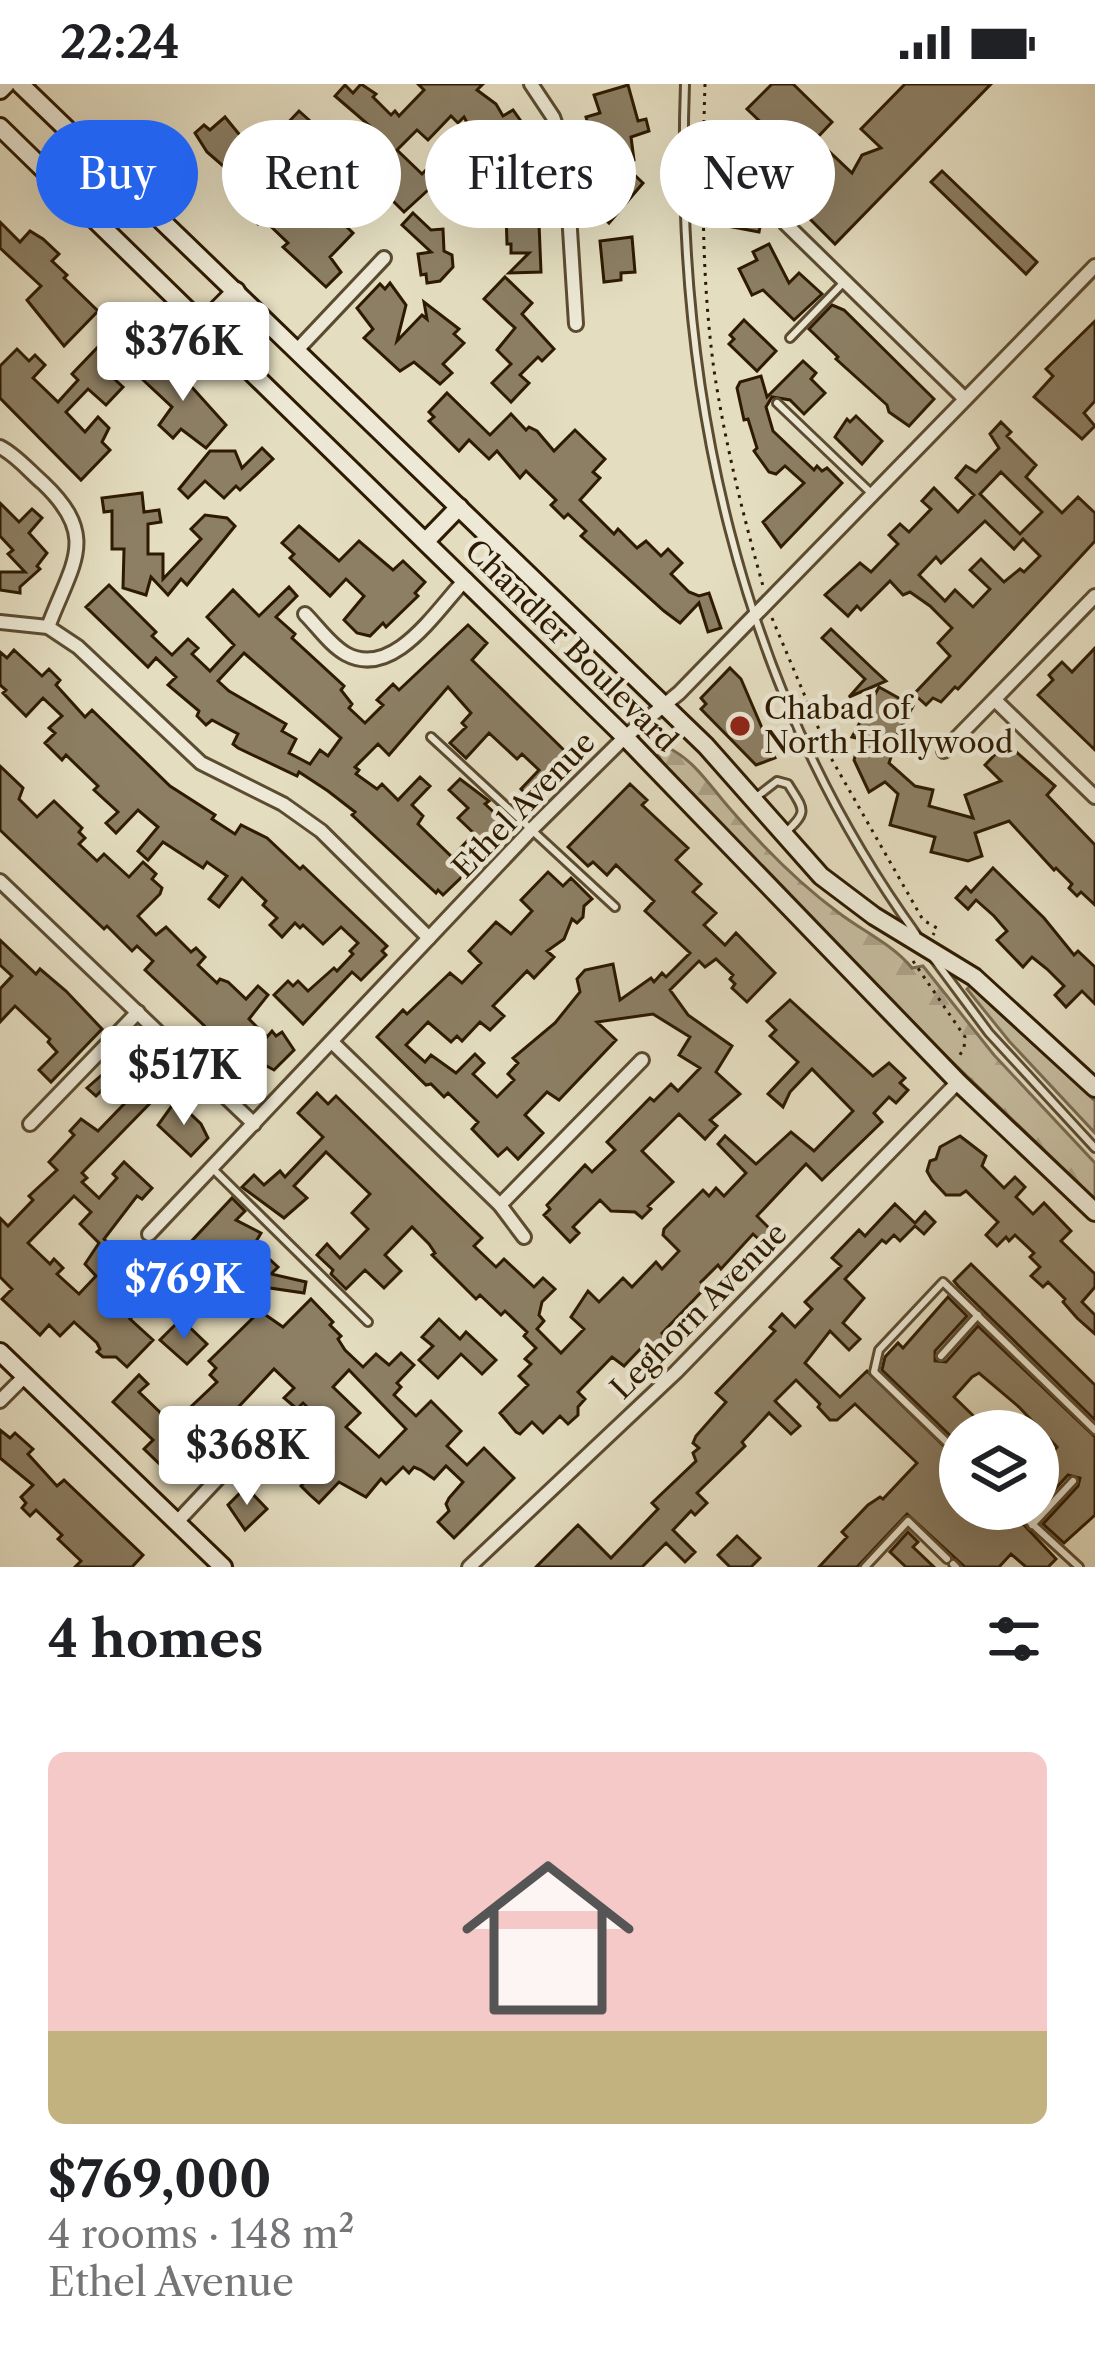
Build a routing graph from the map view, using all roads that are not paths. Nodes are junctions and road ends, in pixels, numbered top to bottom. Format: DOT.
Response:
graph roads {
  1 [pos="20,84"];
  2 [pos="531,84"];
  3 [pos="685,84"];
  4 [pos="0,127"];
  5 [pos="790,228"];
  6 [pos="384,258"];
  7 [pos="1095,266"];
  8 [pos="844,281"];
  9 [pos="236,291"];
  10 [pos="202,324"];
  11 [pos="576,324"];
  12 [pos="790,338"];
  13 [pos="297,350"];
  14 [pos="965,399"];
  15 [pos="777,404"];
  16 [pos="0,447"];
  17 [pos="872,494"];
  18 [pos="459,507"];
  19 [pos="426,541"];
  20 [pos="466,579"];
  21 [pos="1095,596"];
  22 [pos="305,614"];
  23 [pos="754,616"];
  24 [pos="0,622"];
  25 [pos="48,627"];
  26 [pos="995,701"];
  27 [pos="664,705"];
  28 [pos="431,737"];
  29 [pos="625,737"];
  30 [pos="944,751"];
  31 [pos="1095,797"];
  32 [pos="754,799"];
  33 [pos="532,830"];
  34 [pos="782,836"];
  35 [pos="0,881"];
  36 [pos="616,907"];
  37 [pos="429,938"];
  38 [pos="924,944"];
  39 [pos="138,1012"];
  40 [pos="333,1043"];
  41 [pos="643,1060"];
  42 [pos="956,1073"];
  43 [pos="1095,1088"];
  44 [pos="30,1124"];
  45 [pos="254,1124"];
  46 [pos="1095,1148"];
  47 [pos="212,1168"];
  48 [pos="500,1205"];
  49 [pos="1095,1212"];
  50 [pos="149,1234"];
  51 [pos="524,1237"];
  52 [pos="978,1315"];
  53 [pos="368,1322"];
  54 [pos="0,1352"];
  55 [pos="941,1356"];
  56 [pos="25,1376"];
  57 [pos="0,1401"];
  58 [pos="268,1425"];
  59 [pos="1095,1430"];
  60 [pos="939,1435"];
  61 [pos="1073,1481"];
  62 [pos="1059,1496"];
  63 [pos="177,1522"];
  64 [pos="1037,1530"];
  65 [pos="952,1563"];
  66 [pos="223,1567"];
  67 [pos="469,1567"];
  68 [pos="865,1567"];
  69 [pos="1078,1567"];
  1 -- 9 [label="street, Chandler Boulevard"];
  2 -- 11 [label="street"];
  3 -- 23 [label="lane"];
  4 -- 10 [label="street, Chandler Boulevard"];
  5 -- 8 [label="street"];
  6 -- 13 [label="street"];
  7 -- 14 [label="street, Ethel Avenue"];
  8 -- 12 [label="lane"];
  8 -- 14 [label="street"];
  9 -- 10 [label="street"];
  9 -- 13 [label="street, Chandler Boulevard"];
  10 -- 19 [label="street, Chandler Boulevard"];
  13 -- 18 [label="street, Chandler Boulevard"];
  14 -- 17 [label="street, Ethel Avenue"];
  15 -- 17 [label="lane"];
  16 -- 25 [label="street"];
  17 -- 23 [label="street, Ethel Avenue"];
  18 -- 19 [label="street"];
  18 -- 27 [label="street, Chandler Boulevard"];
  19 -- 20 [label="street, Chandler Boulevard"];
  20 -- 22 [label="street"];
  20 -- 29 [label="street, Chandler Boulevard"];
  21 -- 26 [label="street"];
  23 -- 27 [label="street, Ethel Avenue"];
  23 -- 38 [label="lane"];
  24 -- 25 [label="street"];
  25 -- 37 [label="street"];
  26 -- 30 [label="street"];
  26 -- 31 [label="street"];
  27 -- 29 [label="street, Ethel Avenue"];
  27 -- 32 [label="street, Chandler Boulevard"];
  28 -- 33 [label="lane"];
  29 -- 33 [label="street, Ethel Avenue"];
  29 -- 42 [label="street, Chandler Boulevard"];
  32 -- 34 [label="street, Chandler Boulevard"];
  32 -- 34 [label="lane"];
  33 -- 36 [label="lane"];
  33 -- 37 [label="street, Ethel Avenue"];
  34 -- 38 [label="street, Chandler Boulevard"];
  35 -- 39 [label="street"];
  37 -- 40 [label="street, Ethel Avenue"];
  38 -- 43 [label="street, Chandler Boulevard"];
  38 -- 46 [label="lane"];
  39 -- 44 [label="street"];
  39 -- 45 [label="street"];
  40 -- 45 [label="street, Ethel Avenue"];
  40 -- 48 [label="street"];
  41 -- 48 [label="street"];
  42 -- 49 [label="street, Chandler Boulevard"];
  42 -- 67 [label="street, Leghorn Avenue"];
  45 -- 47 [label="street, Ethel Avenue"];
  47 -- 50 [label="street, Ethel Avenue"];
  47 -- 53 [label="lane"];
  48 -- 51 [label="street"];
  52 -- 55 [label="lane"];
  52 -- 59 [label="lane"];
  52 -- 60 [label="lane"];
  54 -- 56 [label="street"];
  56 -- 57 [label="street"];
  56 -- 63 [label="street"];
  58 -- 63 [label="street"];
  61 -- 62 [label="lane"];
  63 -- 66 [label="street"];
  64 -- 69 [label="lane"];
  65 -- 68 [label="lane"];
}
